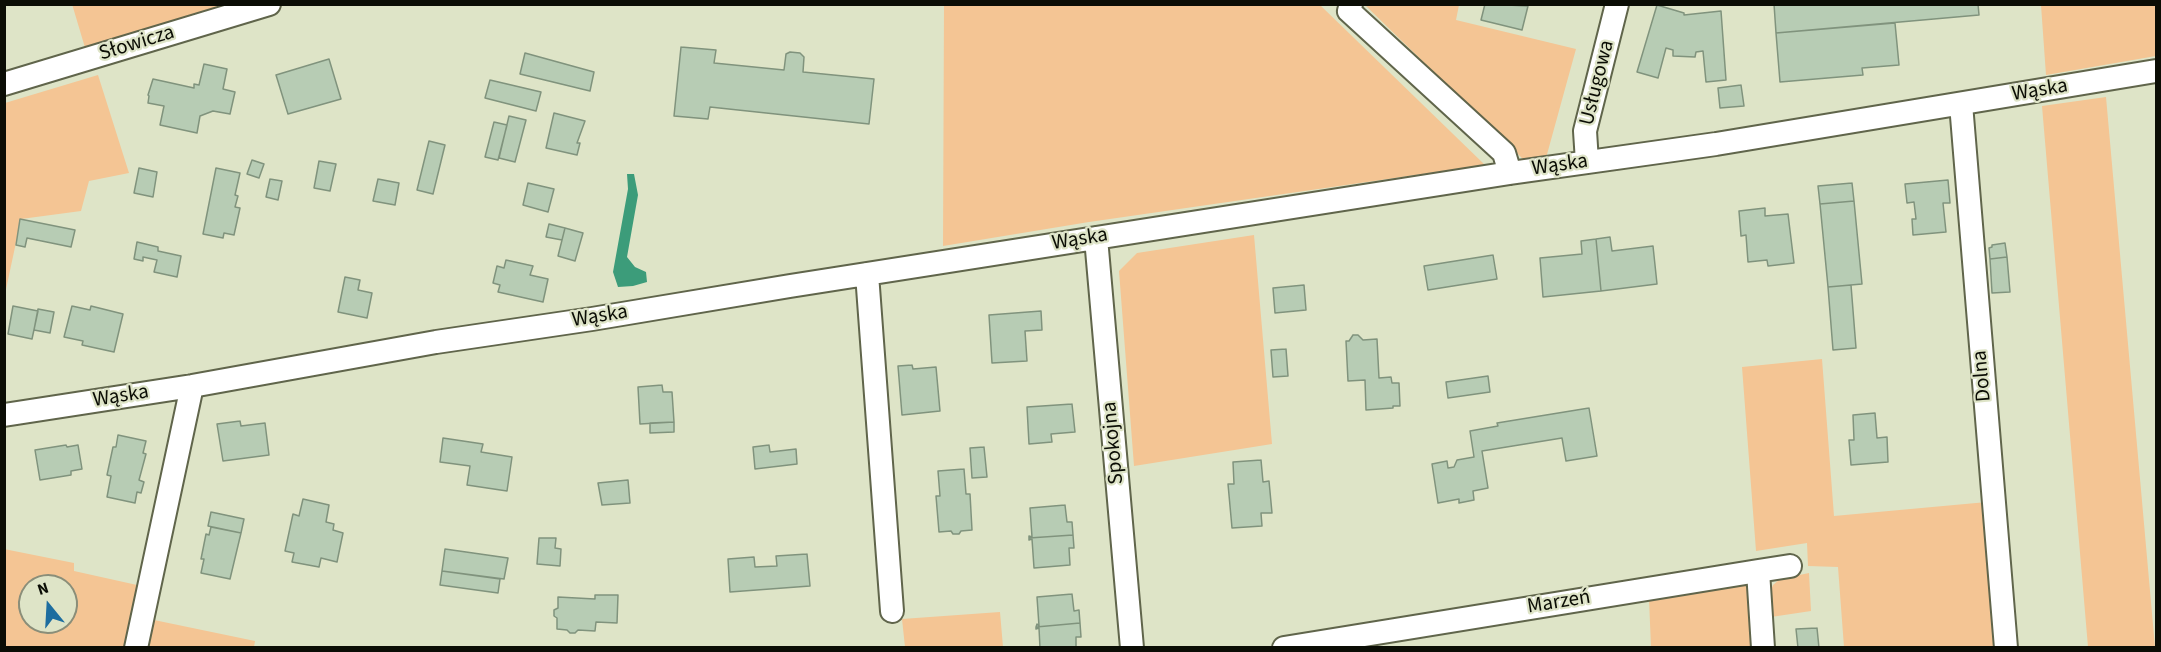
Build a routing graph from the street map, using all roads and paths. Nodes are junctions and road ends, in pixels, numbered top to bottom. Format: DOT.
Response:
graph roads {
  1 [pos="269,4"];
  2 [pos="1351,4"];
  3 [pos="1617,4"];
  4 [pos="2157,71"];
  5 [pos="4,84"];
  6 [pos="1961,104"];
  7 [pos="1587,162"];
  8 [pos="1510,173"];
  9 [pos="1096,238"];
  10 [pos="867,274"];
  11 [pos="192,386"];
  12 [pos="4,415"];
  13 [pos="1790,566"];
  14 [pos="1758,571"];
  15 [pos="892,611"];
  16 [pos="136,648"];
  17 [pos="1132,648"];
  18 [pos="1284,648"];
  19 [pos="1763,648"];
  20 [pos="2006,648"];
  1 -- 5 [label="street, Słowicza"];
  2 -- 8 [label="street"];
  3 -- 7 [label="street, Usługowa"];
  4 -- 6 [label="street, Wąska"];
  6 -- 7 [label="street, Wąska"];
  6 -- 20 [label="street, Dolna"];
  7 -- 8 [label="street, Wąska"];
  8 -- 9 [label="street, Wąska"];
  9 -- 10 [label="street, Wąska"];
  9 -- 17 [label="street, Spokojna"];
  10 -- 11 [label="street, Wąska"];
  10 -- 15 [label="street"];
  11 -- 12 [label="street, Wąska"];
  11 -- 16 [label="street"];
  13 -- 14 [label="street, Marzeń"];
  14 -- 18 [label="street, Marzeń"];
  14 -- 19 [label="street"];
}
